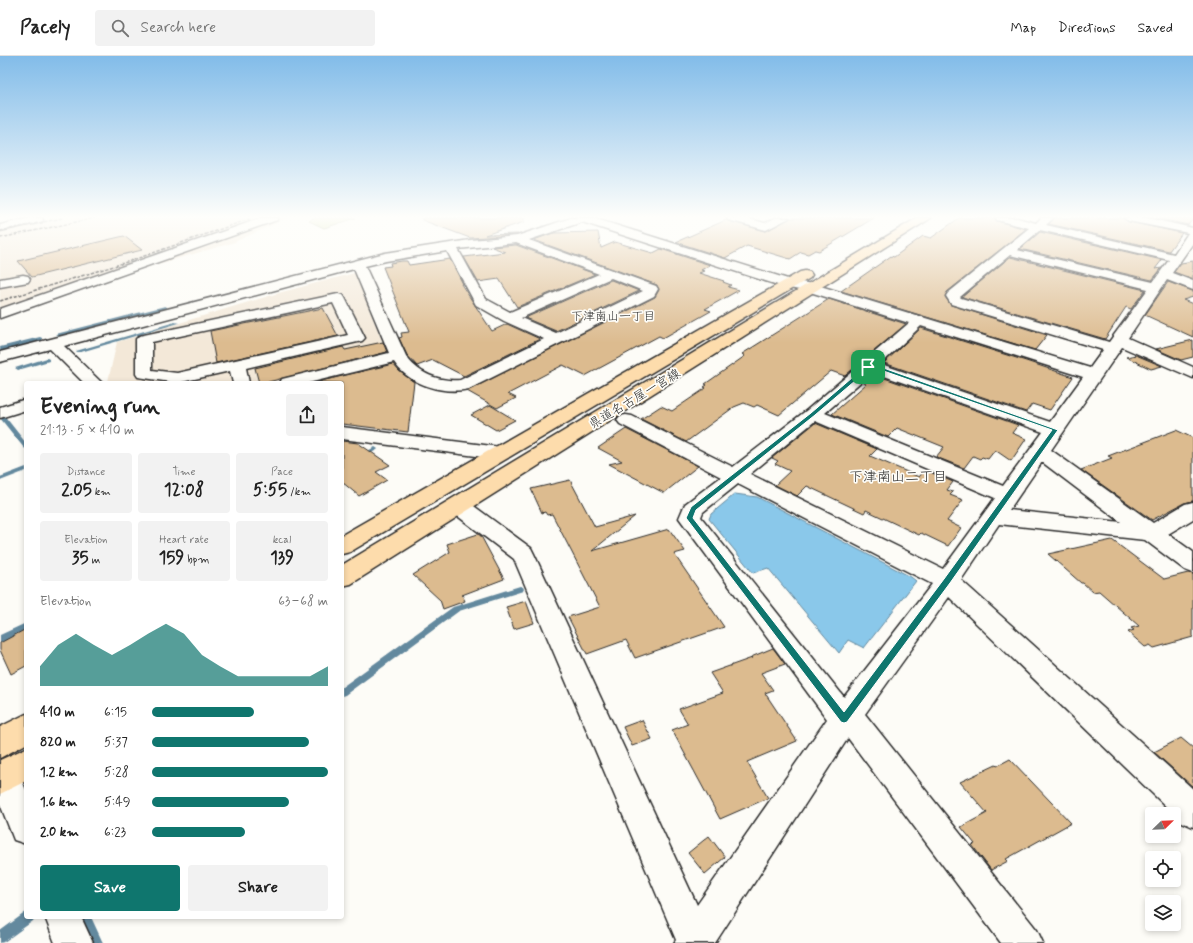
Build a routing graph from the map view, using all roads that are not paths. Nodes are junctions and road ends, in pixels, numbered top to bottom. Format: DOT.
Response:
graph roads {
  1 [pos="155,259"];
  2 [pos="376,259"];
  3 [pos="458,259"];
  4 [pos="571,259"];
  5 [pos="719,259"];
  6 [pos="728,259"];
  7 [pos="838,259"];
  8 [pos="847,259"];
  9 [pos="998,259"];
  10 [pos="1068,259"];
  11 [pos="1133,259"];
  12 [pos="1177,259"];
  13 [pos="358,264"];
  14 [pos="1166,273"];
  15 [pos="610,274"];
  16 [pos="23,278"];
  17 [pos="305,278"];
  18 [pos="0,283"];
  19 [pos="800,284"];
  20 [pos="1193,286"];
  21 [pos="323,301"];
  22 [pos="0,314"];
  23 [pos="509,318"];
  24 [pos="915,325"];
  25 [pos="556,339"];
  26 [pos="52,343"];
  27 [pos="1116,344"];
  28 [pos="398,356"];
  29 [pos="0,357"];
  30 [pos="237,365"];
  31 [pos="868,367"];
  32 [pos="1193,373"];
  33 [pos="1094,375"];
  34 [pos="89,381"];
  35 [pos="241,381"];
  36 [pos="296,381"];
  37 [pos="24,405"];
  38 [pos="0,413"];
  39 [pos="813,414"];
  40 [pos="626,420"];
  41 [pos="1055,430"];
  42 [pos="344,433"];
  43 [pos="1040,451"];
  44 [pos="500,453"];
  45 [pos="736,476"];
  46 [pos="1008,496"];
  47 [pos="458,506"];
  48 [pos="1193,509"];
  49 [pos="994,516"];
  50 [pos="1153,533"];
  51 [pos="344,545"];
  52 [pos="1193,564"];
  53 [pos="344,575"];
  54 [pos="947,581"];
  55 [pos="846,717"];
  56 [pos="24,729"];
  57 [pos="0,743"];
  58 [pos="10,772"];
  59 [pos="1193,811"];
  60 [pos="24,821"];
  61 [pos="65,919"];
  62 [pos="695,942"];
  63 [pos="74,943"];
  64 [pos="1024,943"];
  1 -- 22 [label="street"];
  2 -- 13 [label="street"];
  3 -- 23 [label="street"];
  4 -- 15 [label="street"];
  5 -- 19 [label="street"];
  6 -- 19 [label="street"];
  7 -- 19 [label="main road, 県道名古屋一宮線"];
  8 -- 19 [label="main road, 県道名古屋一宮線"];
  9 -- 27 [label="street"];
  10 -- 14 [label="street"];
  11 -- 14 [label="street"];
  12 -- 14 [label="street"];
  13 -- 17 [label="street"];
  13 -- 28 [label="street"];
  14 -- 20 [label="street"];
  14 -- 27 [label="street"];
  15 -- 23 [label="street"];
  15 -- 25 [label="street"];
  16 -- 18 [label="street"];
  17 -- 21 [label="street"];
  17 -- 26 [label="street"];
  19 -- 33 [label="street"];
  19 -- 44 [label="main road, 県道名古屋一宮線"];
  19 -- 47 [label="main road, 県道名古屋一宮線"];
  21 -- 30 [label="street"];
  21 -- 30 [label="street"];
  23 -- 25 [label="street"];
  24 -- 31 [label="street"];
  25 -- 28 [label="street"];
  26 -- 29 [label="street"];
  26 -- 34 [label="street"];
  27 -- 32 [label="street"];
  27 -- 33 [label="street"];
  28 -- 36 [label="street"];
  30 -- 35 [label="street"];
  31 -- 39 [label="street"];
  31 -- 41 [label="street"];
  33 -- 41 [label="street"];
  37 -- 38 [label="street"];
  39 -- 45 [label="street"];
  39 -- 46 [label="street"];
  40 -- 45 [label="street"];
  41 -- 43 [label="street"];
  42 -- 44 [label="street"];
  43 -- 46 [label="street"];
  43 -- 50 [label="street"];
  44 -- 51 [label="main road, 県道名古屋一宮線"];
  45 -- 54 [label="street"];
  45 -- 55 [label="street"];
  46 -- 49 [label="street"];
  47 -- 53 [label="main road, 県道名古屋一宮線"];
  47 -- 62 [label="street"];
  48 -- 50 [label="street"];
  49 -- 50 [label="street"];
  49 -- 54 [label="street"];
  50 -- 52 [label="street"];
  54 -- 55 [label="street"];
  54 -- 59 [label="street"];
  55 -- 62 [label="street"];
  55 -- 64 [label="street"];
  56 -- 57 [label="main road"];
  58 -- 60 [label="street"];
  61 -- 63 [label="street"];
}
